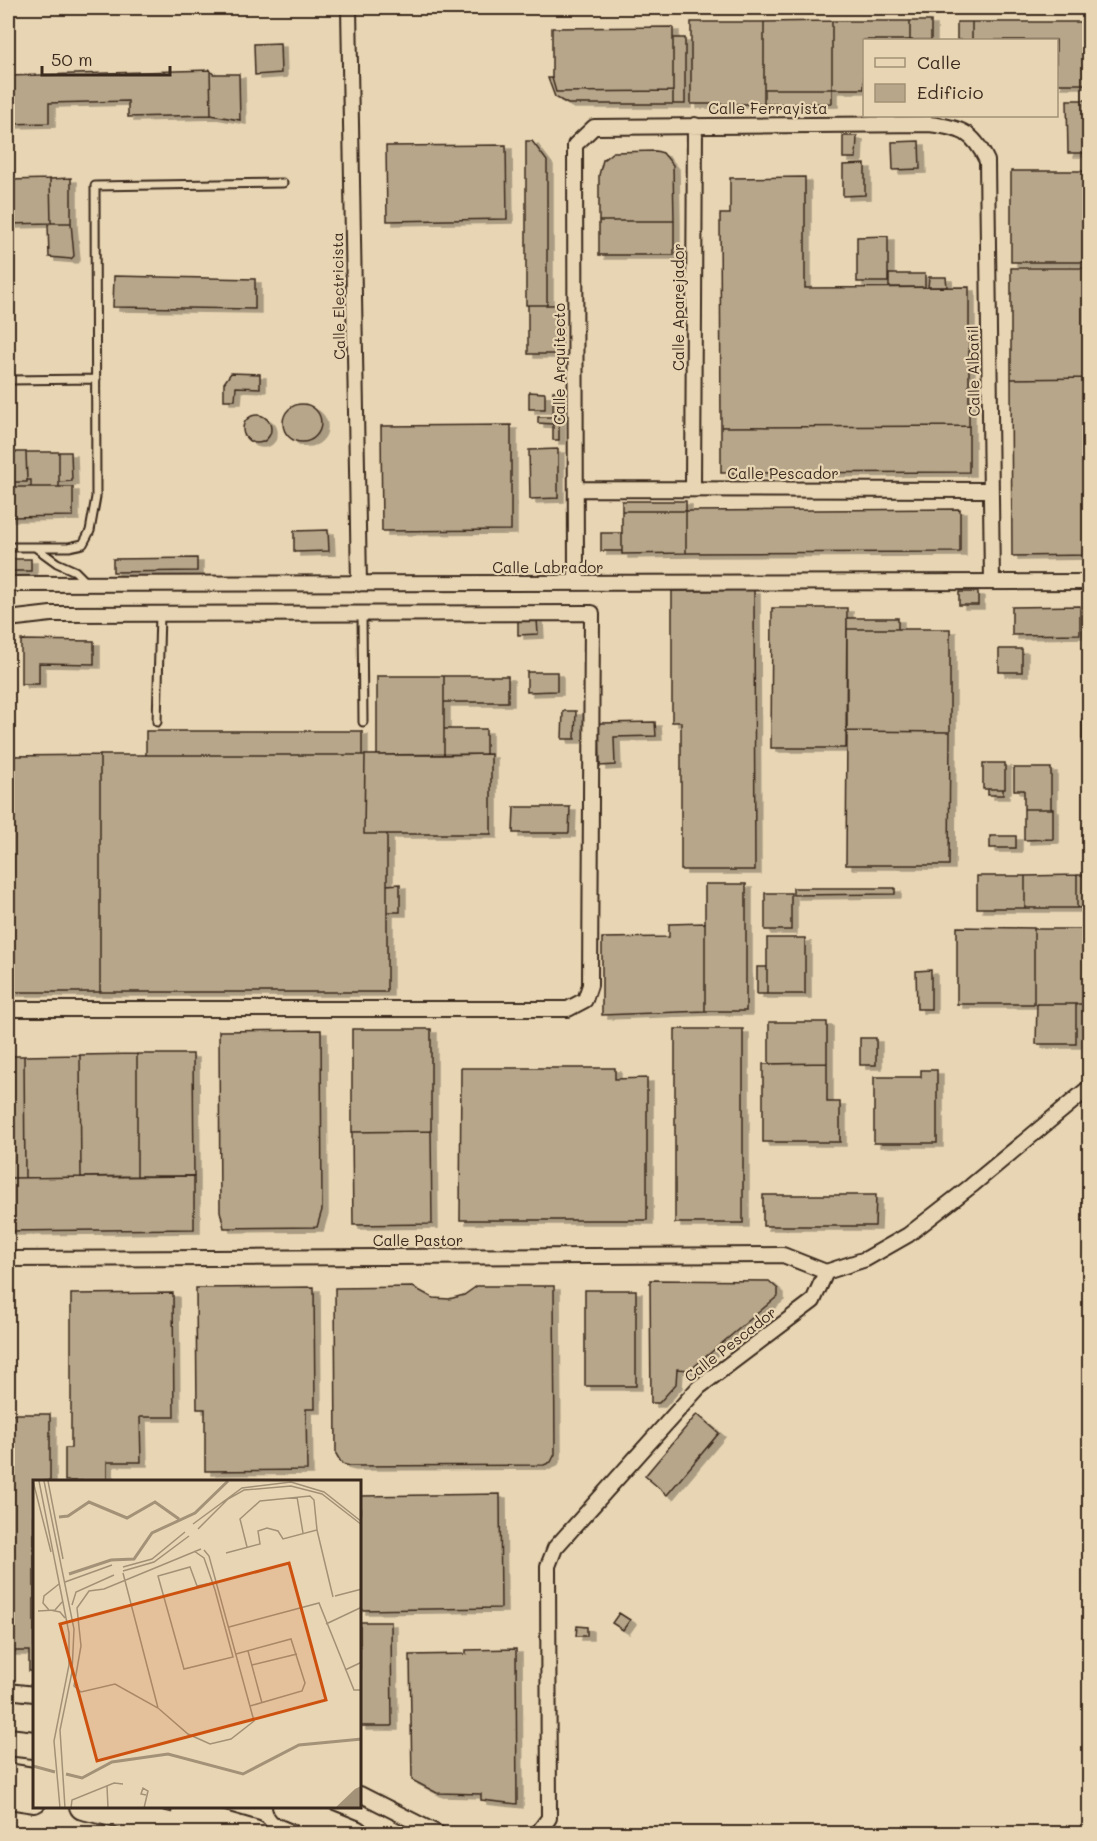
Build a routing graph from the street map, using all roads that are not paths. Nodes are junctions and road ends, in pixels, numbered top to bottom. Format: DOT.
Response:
graph roads {
  1 [pos="349,8"];
  2 [pos="695,125"];
  3 [pos="575,145"];
  4 [pos="987,161"];
  5 [pos="283,183"];
  6 [pos="96,379"];
  7 [pos="8,380"];
  8 [pos="576,489"];
  9 [pos="693,489"];
  10 [pos="990,490"];
  11 [pos="8,546"];
  12 [pos="35,547"];
  13 [pos="992,582"];
  14 [pos="1089,582"];
  15 [pos="576,583"];
  16 [pos="8,584"];
  17 [pos="88,584"];
  18 [pos="359,584"];
  19 [pos="160,614"];
  20 [pos="362,614"];
  21 [pos="8,619"];
  22 [pos="157,722"];
  23 [pos="363,722"];
  24 [pos="8,1009"];
  25 [pos="1089,1087"];
  26 [pos="8,1258"];
  27 [pos="826,1272"];
  28 [pos="8,1691"];
  29 [pos="33,1694"];
  30 [pos="8,1742"];
  31 [pos="33,1745"];
  32 [pos="8,1777"];
  33 [pos="33,1781"];
  34 [pos="362,1795"];
  35 [pos="8,1796"];
  36 [pos="33,1798"];
  37 [pos="92,1808"];
  38 [pos="163,1808"];
  39 [pos="291,1808"];
  40 [pos="203,1833"];
  41 [pos="254,1833"];
  42 [pos="356,1833"];
  43 [pos="439,1833"];
  44 [pos="537,1833"];
  1 -- 18 [label="street, Calle Electricista"];
  2 -- 3 [label="street, Calle Ferrayista"];
  2 -- 4 [label="street, Calle Ferrayista"];
  2 -- 9 [label="street, Calle Aparejador"];
  3 -- 8 [label="street, Calle Arquitecto"];
  4 -- 10 [label="street, Calle Albañil"];
  5 -- 6 [label="lane"];
  6 -- 7 [label="lane"];
  6 -- 12 [label="lane"];
  8 -- 9 [label="street, Calle Pescador"];
  8 -- 15 [label="street, Calle Arquitecto"];
  9 -- 10 [label="street, Calle Pescador"];
  10 -- 13 [label="street, Calle Albañil"];
  11 -- 12 [label="lane"];
  12 -- 17 [label="lane"];
  13 -- 14 [label="street, Calle Labrador"];
  13 -- 15 [label="street, Calle Labrador"];
  15 -- 18 [label="street, Calle Labrador"];
  16 -- 17 [label="street, Calle Labrador"];
  17 -- 18 [label="street, Calle Labrador"];
  19 -- 20 [label="street"];
  19 -- 21 [label="street"];
  19 -- 22 [label="lane"];
  20 -- 23 [label="lane"];
  20 -- 24 [label="street"];
  25 -- 27 [label="street"];
  26 -- 27 [label="street, Calle Pastor"];
  27 -- 44 [label="street, Calle Pescador"];
  28 -- 29 [label="street"];
  30 -- 31 [label="highway"];
  32 -- 33 [label="highway"];
  34 -- 43 [label="street"];
  35 -- 36 [label="highway"];
  37 -- 40 [label="highway"];
  38 -- 41 [label="highway"];
  39 -- 42 [label="highway"];
}
